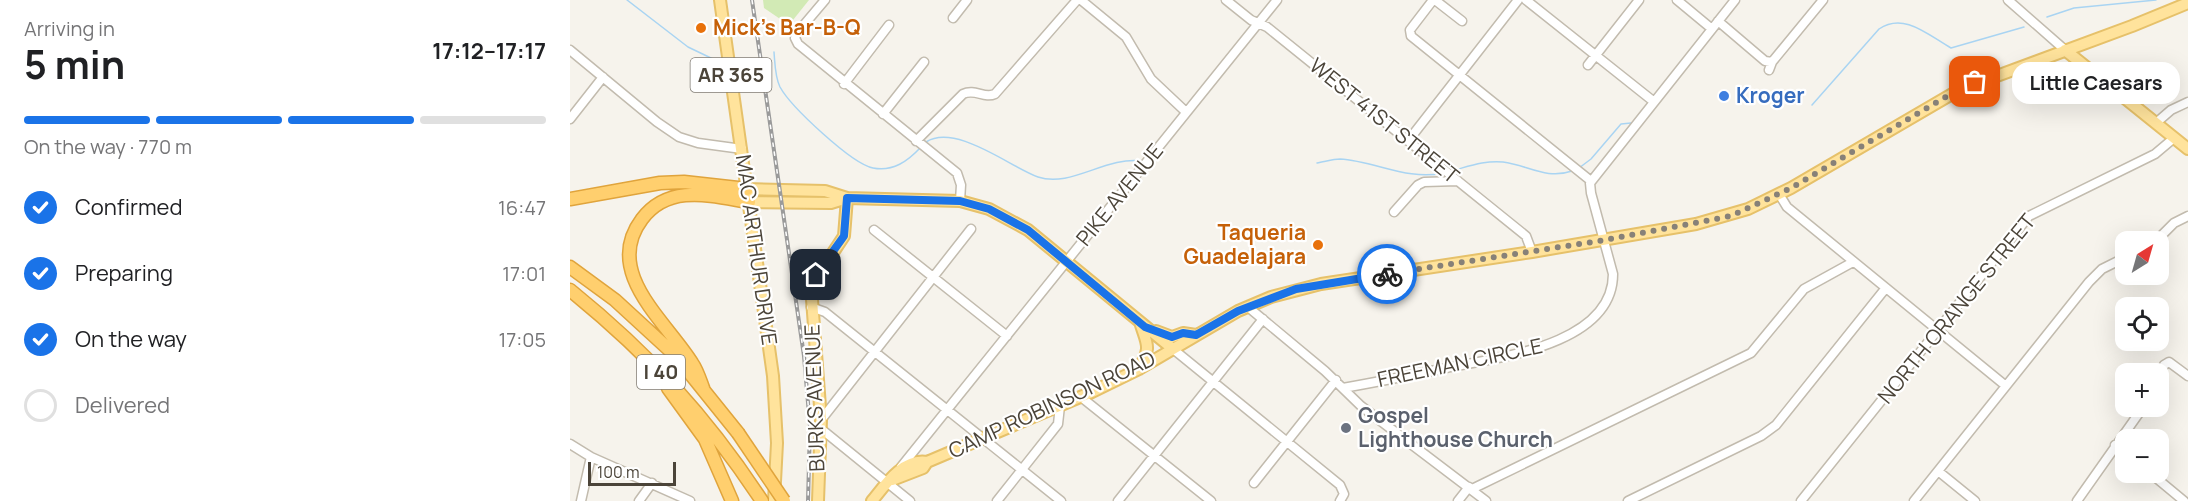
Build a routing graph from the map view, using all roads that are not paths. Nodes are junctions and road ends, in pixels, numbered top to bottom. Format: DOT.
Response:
graph roads {
  1 [pos="720,0"];
  2 [pos="825,0"];
  3 [pos="967,0"];
  4 [pos="1079,0"];
  5 [pos="1226,0"];
  6 [pos="1277,0"];
  7 [pos="1434,0"];
  8 [pos="1518,0"];
  9 [pos="1526,0"];
  10 [pos="1640,0"];
  11 [pos="1677,0"];
  12 [pos="1735,0"];
  13 [pos="1823,0"];
  14 [pos="2008,0"];
  15 [pos="2188,3"];
  16 [pos="953,18"];
  17 [pos="1462,21"];
  18 [pos="1718,21"];
  19 [pos="1259,23"];
  20 [pos="889,25"];
  21 [pos="1712,28"];
  22 [pos="570,50"];
  23 [pos="2065,50"];
  24 [pos="1595,56"];
  25 [pos="924,62"];
  26 [pos="1588,65"];
  27 [pos="1460,75"];
  28 [pos="603,77"];
  29 [pos="844,84"];
  30 [pos="1653,101"];
  31 [pos="2188,102"];
  32 [pos="1186,112"];
  33 [pos="883,114"];
  34 [pos="570,119"];
  35 [pos="2156,123"];
  36 [pos="2174,138"];
  37 [pos="1408,141"];
  38 [pos="920,144"];
  39 [pos="741,149"];
  40 [pos="2188,149"];
  41 [pos="1456,179"];
  42 [pos="1591,181"];
  43 [pos="747,189"];
  44 [pos="1779,194"];
  45 [pos="847,198"];
  46 [pos="570,199"];
  47 [pos="960,201"];
  48 [pos="749,202"];
  49 [pos="1394,212"];
  50 [pos="2188,216"];
  51 [pos="971,229"];
  52 [pos="874,230"];
  53 [pos="2166,231"];
  54 [pos="1605,240"];
  55 [pos="1532,252"];
  56 [pos="1066,262"];
  57 [pos="1853,262"];
  58 [pos="2115,264"];
  59 [pos="570,267"];
  60 [pos="932,277"];
  61 [pos="1885,289"];
  62 [pos="570,290"];
  63 [pos="1248,306"];
  64 [pos="811,307"];
  65 [pos="1263,319"];
  66 [pos="1144,326"];
  67 [pos="1936,331"];
  68 [pos="1196,335"];
  69 [pos="1007,336"];
  70 [pos="1173,349"];
  71 [pos="874,351"];
  72 [pos="645,355"];
  73 [pos="2167,363"];
  74 [pos="1138,369"];
  75 [pos="2188,376"];
  76 [pos="1336,380"];
  77 [pos="1213,382"];
  78 [pos="2006,386"];
  79 [pos="704,388"];
  80 [pos="1343,388"];
  81 [pos="1081,397"];
  82 [pos="1060,406"];
  83 [pos="949,410"];
  84 [pos="820,424"];
  85 [pos="983,438"];
  86 [pos="1287,442"];
  87 [pos="570,444"];
  88 [pos="2115,445"];
  89 [pos="1155,455"];
  90 [pos="591,457"];
  91 [pos="927,462"];
  92 [pos="901,468"];
  93 [pos="1023,470"];
  94 [pos="1938,471"];
  95 [pos="890,481"];
  96 [pos="652,483"];
  97 [pos="1254,483"];
  98 [pos="2162,483"];
  99 [pos="1470,488"];
  100 [pos="581,501"];
  101 [pos="639,501"];
  102 [pos="690,501"];
  103 [pos="732,501"];
  104 [pos="762,501"];
  105 [pos="774,501"];
  106 [pos="784,501"];
  107 [pos="818,501"];
  108 [pos="872,501"];
  109 [pos="910,501"];
  110 [pos="997,501"];
  111 [pos="1061,501"];
  112 [pos="1118,501"];
  113 [pos="1211,501"];
  114 [pos="1340,501"];
  115 [pos="1458,501"];
  116 [pos="1486,501"];
  117 [pos="1628,501"];
  118 [pos="1801,501"];
  119 [pos="1914,501"];
  120 [pos="1975,501"];
  121 [pos="2077,501"];
  122 [pos="2184,501"];
  1 -- 39 [label="main road, MAC ARTHUR DRIVE / AR 365"];
  2 -- 29 [label="street"];
  3 -- 16 [label="street"];
  4 -- 32 [label="street"];
  4 -- 38 [label="street"];
  5 -- 19 [label="street, WEST 41ST STREET"];
  6 -- 19 [label="street, PIKE AVENUE"];
  7 -- 17 [label="street"];
  7 -- 27 [label="street"];
  8 -- 27 [label="street"];
  9 -- 24 [label="street"];
  10 -- 24 [label="street"];
  11 -- 21 [label="street"];
  12 -- 18 [label="street"];
  13 -- 18 [label="street"];
  14 -- 23 [label="street"];
  15 -- 23 [label="main road, CAMP ROBINSON ROAD"];
  18 -- 21 [label="street"];
  19 -- 32 [label="street, PIKE AVENUE"];
  19 -- 37 [label="street, WEST 41ST STREET"];
  20 -- 29 [label="street"];
  21 -- 30 [label="street"];
  22 -- 28 [label="street"];
  23 -- 35 [label="main road"];
  23 -- 44 [label="main road, CAMP ROBINSON ROAD"];
  24 -- 26 [label="street"];
  24 -- 30 [label="street"];
  25 -- 33 [label="street"];
  27 -- 37 [label="street"];
  27 -- 42 [label="street"];
  28 -- 34 [label="street"];
  28 -- 39 [label="street"];
  29 -- 33 [label="street"];
  30 -- 42 [label="street"];
  31 -- 35 [label="street"];
  32 -- 56 [label="street, PIKE AVENUE"];
  33 -- 38 [label="street"];
  35 -- 36 [label="main road"];
  36 -- 40 [label="main road"];
  36 -- 67 [label="street, NORTH ORANGE STREET"];
  37 -- 41 [label="street, WEST 41ST STREET"];
  38 -- 47 [label="street"];
  39 -- 43 [label="main road, MAC ARTHUR DRIVE / AR 365"];
  41 -- 49 [label="street"];
  41 -- 55 [label="street, WEST 41ST STREET"];
  42 -- 54 [label="street, FREEMAN CIRCLE"];
  43 -- 45 [label="main road"];
  43 -- 46 [label="highway"];
  43 -- 48 [label="main road, MAC ARTHUR DRIVE / AR 365"];
  44 -- 54 [label="main road, CAMP ROBINSON ROAD"];
  44 -- 57 [label="street"];
  45 -- 47 [label="main road"];
  45 -- 48 [label="main road"];
  45 -- 64 [label="main road, BURKS AVENUE"];
  47 -- 56 [label="main road"];
  48 -- 79 [label="highway"];
  48 -- 105 [label="main road, MAC ARTHUR DRIVE / AR 365"];
  50 -- 53 [label="street"];
  51 -- 60 [label="street"];
  52 -- 60 [label="street"];
  54 -- 55 [label="main road, CAMP ROBINSON ROAD"];
  54 -- 80 [label="street, FREEMAN CIRCLE"];
  55 -- 63 [label="main road, CAMP ROBINSON ROAD"];
  56 -- 66 [label="main road"];
  56 -- 69 [label="street, PIKE AVENUE"];
  57 -- 61 [label="street"];
  57 -- 99 [label="street"];
  58 -- 78 [label="street"];
  59 -- 79 [label="highway, I 40"];
  60 -- 69 [label="street"];
  60 -- 71 [label="street"];
  61 -- 67 [label="street"];
  61 -- 117 [label="street"];
  62 -- 72 [label="highway, I 40"];
  63 -- 65 [label="street"];
  63 -- 68 [label="main road, CAMP ROBINSON ROAD"];
  64 -- 71 [label="street"];
  64 -- 84 [label="main road, BURKS AVENUE"];
  65 -- 76 [label="street"];
  65 -- 77 [label="street"];
  66 -- 68 [label="main road"];
  66 -- 70 [label="main road"];
  66 -- 74 [label="main road"];
  67 -- 78 [label="street"];
  67 -- 118 [label="street, NORTH ORANGE STREET"];
  68 -- 70 [label="main road, CAMP ROBINSON ROAD"];
  69 -- 83 [label="street, PIKE AVENUE"];
  70 -- 74 [label="main road, CAMP ROBINSON ROAD"];
  70 -- 77 [label="street"];
  71 -- 83 [label="street"];
  71 -- 84 [label="street"];
  72 -- 103 [label="highway"];
  72 -- 104 [label="highway, I 40"];
  73 -- 75 [label="street"];
  74 -- 81 [label="main road, CAMP ROBINSON ROAD"];
  76 -- 80 [label="street"];
  76 -- 86 [label="street"];
  77 -- 86 [label="street"];
  77 -- 89 [label="street"];
  78 -- 94 [label="street"];
  79 -- 106 [label="highway, I 40, bridge"];
  80 -- 99 [label="street"];
  81 -- 82 [label="main road, CAMP ROBINSON ROAD"];
  81 -- 89 [label="street"];
  82 -- 85 [label="main road, CAMP ROBINSON ROAD"];
  82 -- 93 [label="street"];
  83 -- 85 [label="street"];
  83 -- 92 [label="street, PIKE AVENUE"];
  84 -- 95 [label="street"];
  84 -- 107 [label="main road, BURKS AVENUE"];
  85 -- 91 [label="main road, CAMP ROBINSON ROAD"];
  85 -- 93 [label="street"];
  86 -- 97 [label="street"];
  86 -- 114 [label="street"];
  87 -- 90 [label="street"];
  88 -- 121 [label="street"];
  89 -- 112 [label="street"];
  89 -- 113 [label="street"];
  90 -- 96 [label="street"];
  90 -- 100 [label="street"];
  91 -- 92 [label="main road, CAMP ROBINSON ROAD"];
  91 -- 95 [label="main road, CAMP ROBINSON ROAD"];
  92 -- 95 [label="main road, PIKE AVENUE"];
  93 -- 110 [label="street"];
  93 -- 111 [label="street"];
  94 -- 119 [label="street"];
  94 -- 120 [label="street"];
  95 -- 108 [label="main road, PIKE AVENUE"];
  95 -- 109 [label="street"];
  96 -- 101 [label="street"];
  96 -- 102 [label="street"];
  98 -- 122 [label="street"];
  99 -- 115 [label="street"];
  99 -- 116 [label="street"];
}
